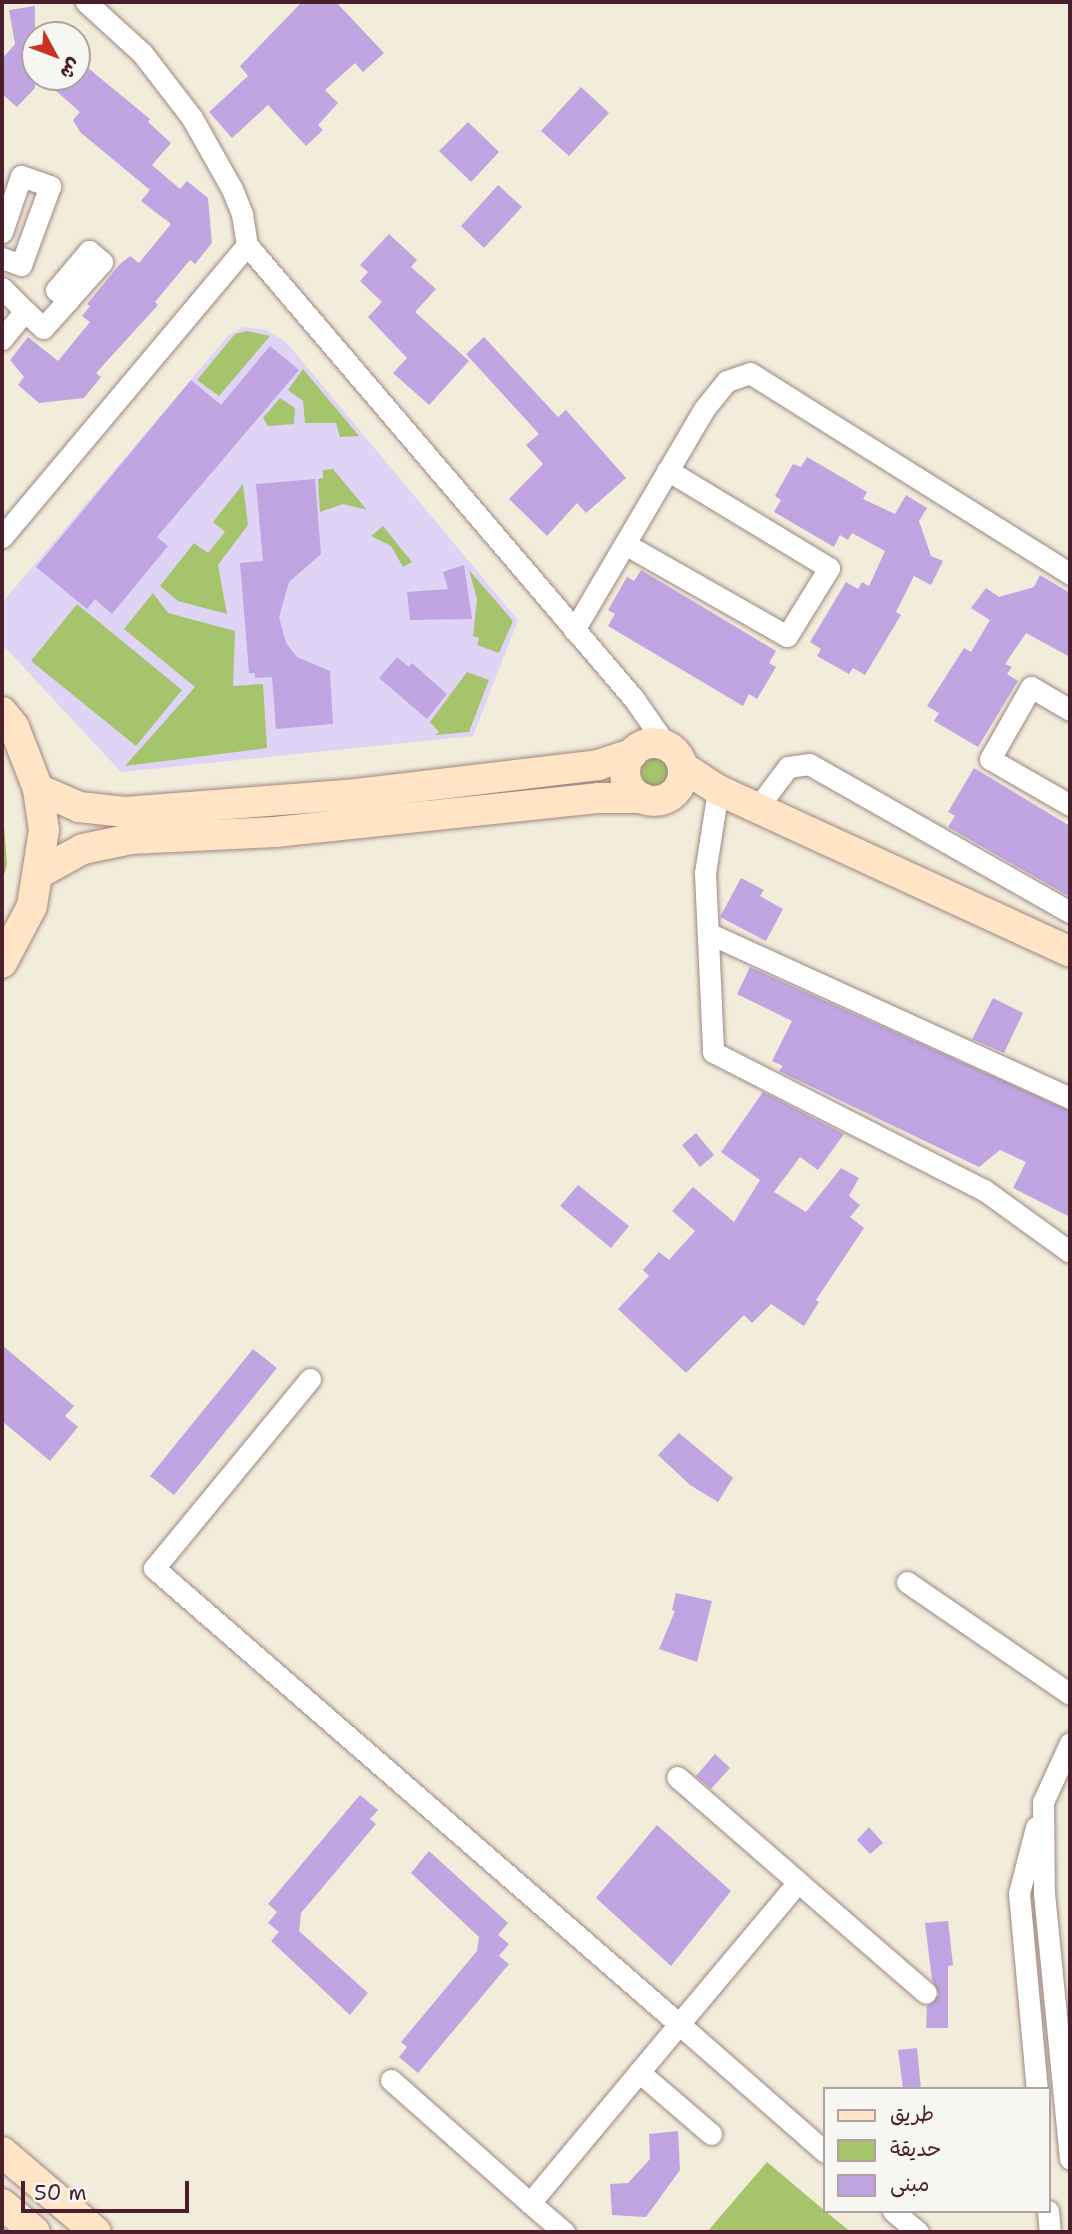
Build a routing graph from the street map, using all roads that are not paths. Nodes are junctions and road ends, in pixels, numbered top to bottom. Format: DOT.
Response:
graph roads {
  1 [pos="86,2"];
  2 [pos="2,232"];
  3 [pos="247,245"];
  4 [pos="2,258"];
  5 [pos="2,288"];
  6 [pos="68,300"];
  7 [pos="25,311"];
  8 [pos="2,339"];
  9 [pos="667,470"];
  10 [pos="2,537"];
  11 [pos="625,544"];
  12 [pos="1070,574"];
  13 [pos="575,630"];
  14 [pos="1070,710"];
  15 [pos="2,712"];
  16 [pos="632,754"];
  17 [pos="674,769"];
  18 [pos="38,789"];
  19 [pos="718,790"];
  20 [pos="642,798"];
  21 [pos="1070,805"];
  22 [pos="758,807"];
  23 [pos="41,872"];
  24 [pos="1070,912"];
  25 [pos="708,933"];
  26 [pos="1070,952"];
  27 [pos="2,963"];
  28 [pos="1070,1098"];
  29 [pos="1070,1251"];
  30 [pos="310,1379"];
  31 [pos="906,1582"];
  32 [pos="1070,1694"];
  33 [pos="1070,1743"];
  34 [pos="677,1777"];
  35 [pos="1043,1802"];
  36 [pos="798,1882"];
  37 [pos="926,1993"];
  38 [pos="679,2024"];
  39 [pos="639,2072"];
  40 [pos="391,2080"];
  41 [pos="1037,2087"];
  42 [pos="711,2134"];
  43 [pos="824,2151"];
  44 [pos="2,2152"];
  45 [pos="1070,2159"];
  46 [pos="530,2203"];
  47 [pos="2,2204"];
  48 [pos="896,2213"];
  49 [pos="1048,2213"];
  50 [pos="34,2232"];
  51 [pos="96,2232"];
  52 [pos="564,2232"];
  53 [pos="918,2232"];
  54 [pos="1050,2232"];
  1 -- 3 [label="street"];
  2 -- 4 [label="street"];
  3 -- 10 [label="street"];
  3 -- 13 [label="street"];
  5 -- 7 [label="street"];
  6 -- 7 [label="street"];
  7 -- 8 [label="street"];
  9 -- 11 [label="street"];
  9 -- 11 [label="street"];
  9 -- 12 [label="street"];
  11 -- 13 [label="street"];
  13 -- 17 [label="street"];
  14 -- 21 [label="street"];
  15 -- 18 [label="main road"];
  16 -- 17 [label="main road"];
  16 -- 18 [label="main road"];
  16 -- 20 [label="main road"];
  17 -- 19 [label="main road"];
  17 -- 20 [label="main road"];
  18 -- 23 [label="main road"];
  19 -- 22 [label="main road"];
  19 -- 25 [label="street"];
  20 -- 23 [label="main road"];
  22 -- 24 [label="street"];
  22 -- 26 [label="main road"];
  23 -- 27 [label="main road"];
  25 -- 28 [label="street"];
  25 -- 29 [label="street"];
  30 -- 38 [label="street"];
  31 -- 32 [label="street"];
  33 -- 35 [label="street"];
  34 -- 36 [label="street"];
  35 -- 41 [label="street"];
  35 -- 45 [label="street"];
  36 -- 37 [label="street"];
  36 -- 38 [label="street"];
  38 -- 39 [label="street"];
  38 -- 43 [label="street"];
  39 -- 42 [label="street"];
  39 -- 46 [label="street"];
  40 -- 46 [label="street"];
  44 -- 51 [label="main road"];
  46 -- 52 [label="street"];
  47 -- 50 [label="main road"];
  48 -- 53 [label="street"];
  49 -- 54 [label="street"];
}
